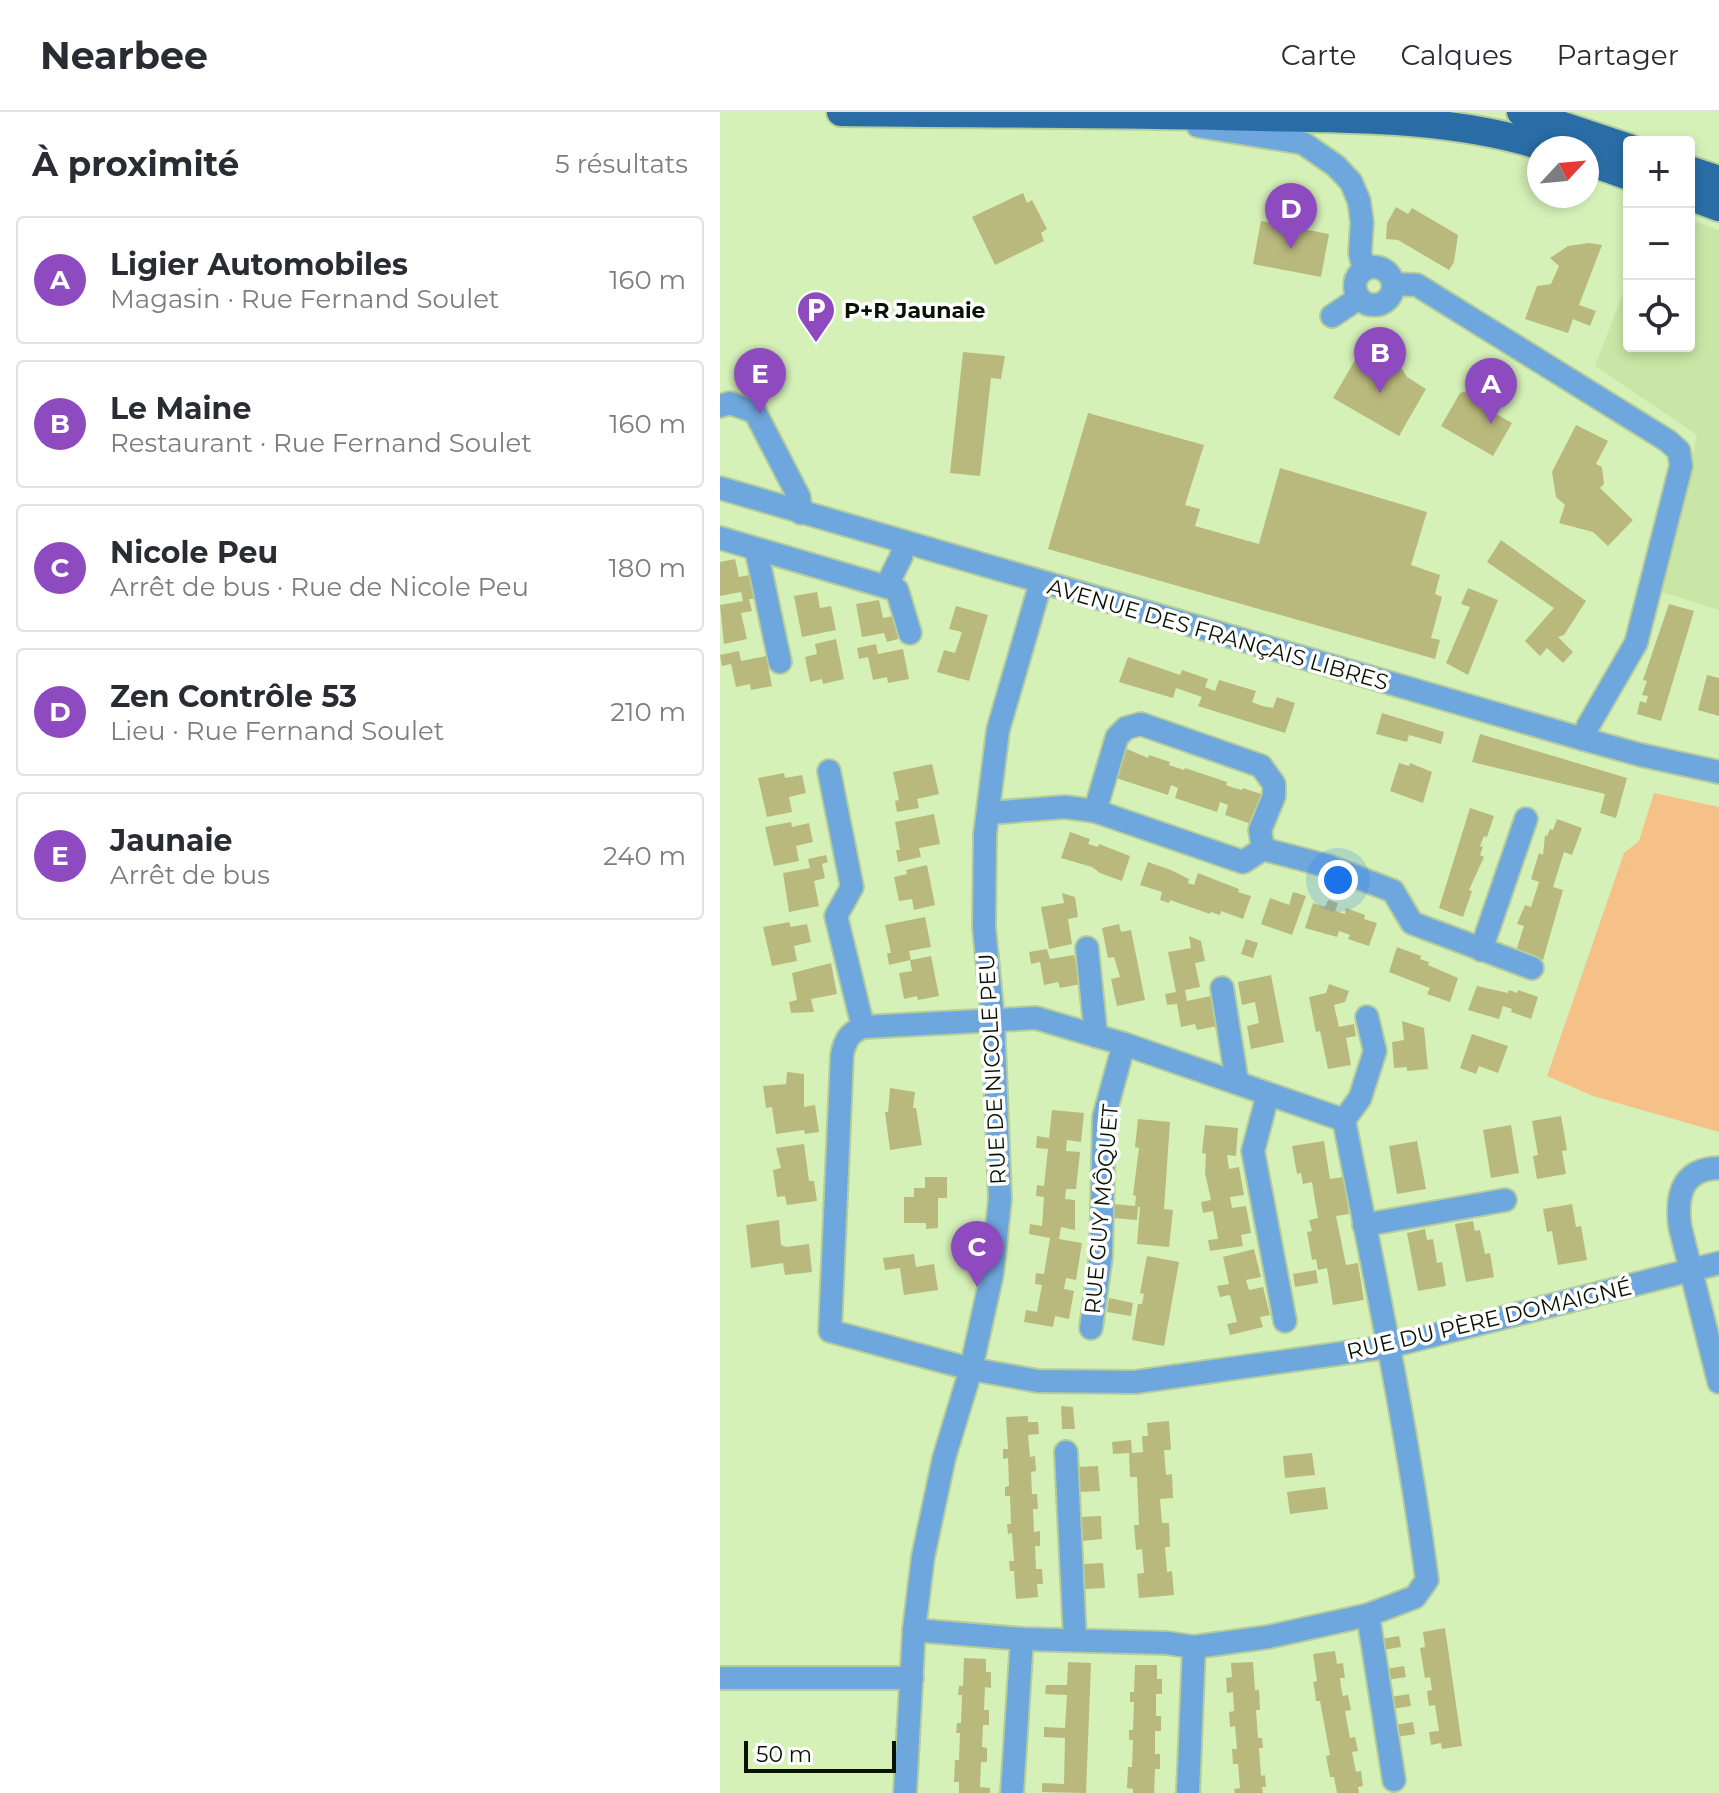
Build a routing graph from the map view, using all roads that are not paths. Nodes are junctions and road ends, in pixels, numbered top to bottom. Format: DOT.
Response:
graph roads {
  1 [pos="841,112"];
  2 [pos="1521,112"];
  3 [pos="1122,113"];
  4 [pos="1527,141"];
  5 [pos="1623,146"];
  6 [pos="1599,165"];
  7 [pos="1695,172"];
  8 [pos="1623,174"];
  9 [pos="1719,180"];
  10 [pos="1695,198"];
  11 [pos="1719,207"];
  12 [pos="1364,270"];
  13 [pos="1393,284"];
  14 [pos="1359,298"];
  15 [pos="1332,316"];
  16 [pos="723,404"];
  17 [pos="720,488"];
  18 [pos="801,513"];
  19 [pos="720,538"];
  20 [pos="904,543"];
  21 [pos="756,549"];
  22 [pos="1041,582"];
  23 [pos="887,585"];
  24 [pos="910,633"];
  25 [pos="780,662"];
  26 [pos="1583,739"];
  27 [pos="829,771"];
  28 [pos="1719,772"];
  29 [pos="1095,811"];
  30 [pos="988,813"];
  31 [pos="1526,819"];
  32 [pos="1263,849"];
  33 [pos="1087,948"];
  34 [pos="1481,950"];
  35 [pos="1532,968"];
  36 [pos="1222,988"];
  37 [pos="1367,1017"];
  38 [pos="993,1019"];
  39 [pos="863,1027"];
  40 [pos="1096,1036"];
  41 [pos="1124,1044"];
  42 [pos="1237,1082"];
  43 [pos="1268,1094"];
  44 [pos="1344,1120"];
  45 [pos="1719,1168"];
  46 [pos="1505,1200"];
  47 [pos="1364,1225"];
  48 [pos="1719,1263"];
  49 [pos="1691,1271"];
  50 [pos="1285,1321"];
  51 [pos="1091,1328"];
  52 [pos="1387,1347"];
  53 [pos="971,1369"];
  54 [pos="1719,1382"];
  55 [pos="1066,1452"];
  56 [pos="1368,1615"];
  57 [pos="914,1630"];
  58 [pos="1022,1639"];
  59 [pos="1075,1640"];
  60 [pos="1194,1647"];
  61 [pos="720,1678"];
  62 [pos="912,1678"];
  63 [pos="1394,1780"];
  64 [pos="905,1793"];
  65 [pos="1012,1793"];
  66 [pos="1188,1793"];
  1 -- 3 [label="main road"];
  2 -- 5 [label="main road"];
  3 -- 4 [label="main road"];
  3 -- 12 [label="street"];
  6 -- 8 [label="main road"];
  7 -- 9 [label="main road"];
  10 -- 11 [label="main road"];
  12 -- 13 [label="street"];
  12 -- 14 [label="street"];
  13 -- 14 [label="street"];
  13 -- 26 [label="street"];
  14 -- 15 [label="street"];
  16 -- 18 [label="street"];
  17 -- 18 [label="street, AVENUE DES FRANÇAIS LIBRES"];
  18 -- 20 [label="street, AVENUE DES FRANÇAIS LIBRES"];
  19 -- 21 [label="street"];
  20 -- 22 [label="street, AVENUE DES FRANÇAIS LIBRES"];
  20 -- 23 [label="street"];
  21 -- 23 [label="street"];
  21 -- 25 [label="street"];
  22 -- 26 [label="street, AVENUE DES FRANÇAIS LIBRES"];
  22 -- 30 [label="street, RUE DE NICOLE PEU"];
  23 -- 24 [label="street"];
  26 -- 28 [label="street, AVENUE DES FRANÇAIS LIBRES"];
  27 -- 39 [label="street"];
  29 -- 30 [label="street"];
  29 -- 32 [label="street"];
  29 -- 32 [label="street"];
  30 -- 38 [label="street, RUE DE NICOLE PEU"];
  31 -- 34 [label="street"];
  32 -- 34 [label="street"];
  33 -- 40 [label="street"];
  34 -- 35 [label="street"];
  36 -- 42 [label="street"];
  37 -- 44 [label="street"];
  38 -- 39 [label="street"];
  38 -- 40 [label="street"];
  38 -- 53 [label="street, RUE DE NICOLE PEU"];
  39 -- 53 [label="street, RUE DU PÈRE DOMAIGNÉ"];
  40 -- 41 [label="street"];
  41 -- 42 [label="street"];
  41 -- 51 [label="street, RUE GUY MÔQUET"];
  42 -- 43 [label="street"];
  43 -- 44 [label="street"];
  43 -- 50 [label="street"];
  44 -- 47 [label="street"];
  45 -- 49 [label="street"];
  46 -- 47 [label="street"];
  47 -- 52 [label="street"];
  48 -- 49 [label="street, RUE DU PÈRE DOMAIGNÉ"];
  49 -- 52 [label="street, RUE DU PÈRE DOMAIGNÉ"];
  49 -- 54 [label="street"];
  52 -- 53 [label="street, RUE DU PÈRE DOMAIGNÉ"];
  52 -- 56 [label="street"];
  53 -- 57 [label="street, RUE DE NICOLE PEU"];
  55 -- 59 [label="street"];
  56 -- 60 [label="street"];
  56 -- 63 [label="street"];
  57 -- 58 [label="street"];
  57 -- 62 [label="street, RUE DE NICOLE PEU"];
  58 -- 59 [label="street"];
  58 -- 65 [label="street"];
  59 -- 60 [label="street"];
  60 -- 66 [label="street"];
  61 -- 62 [label="street"];
  62 -- 64 [label="street, RUE DE NICOLE PEU"];
}
